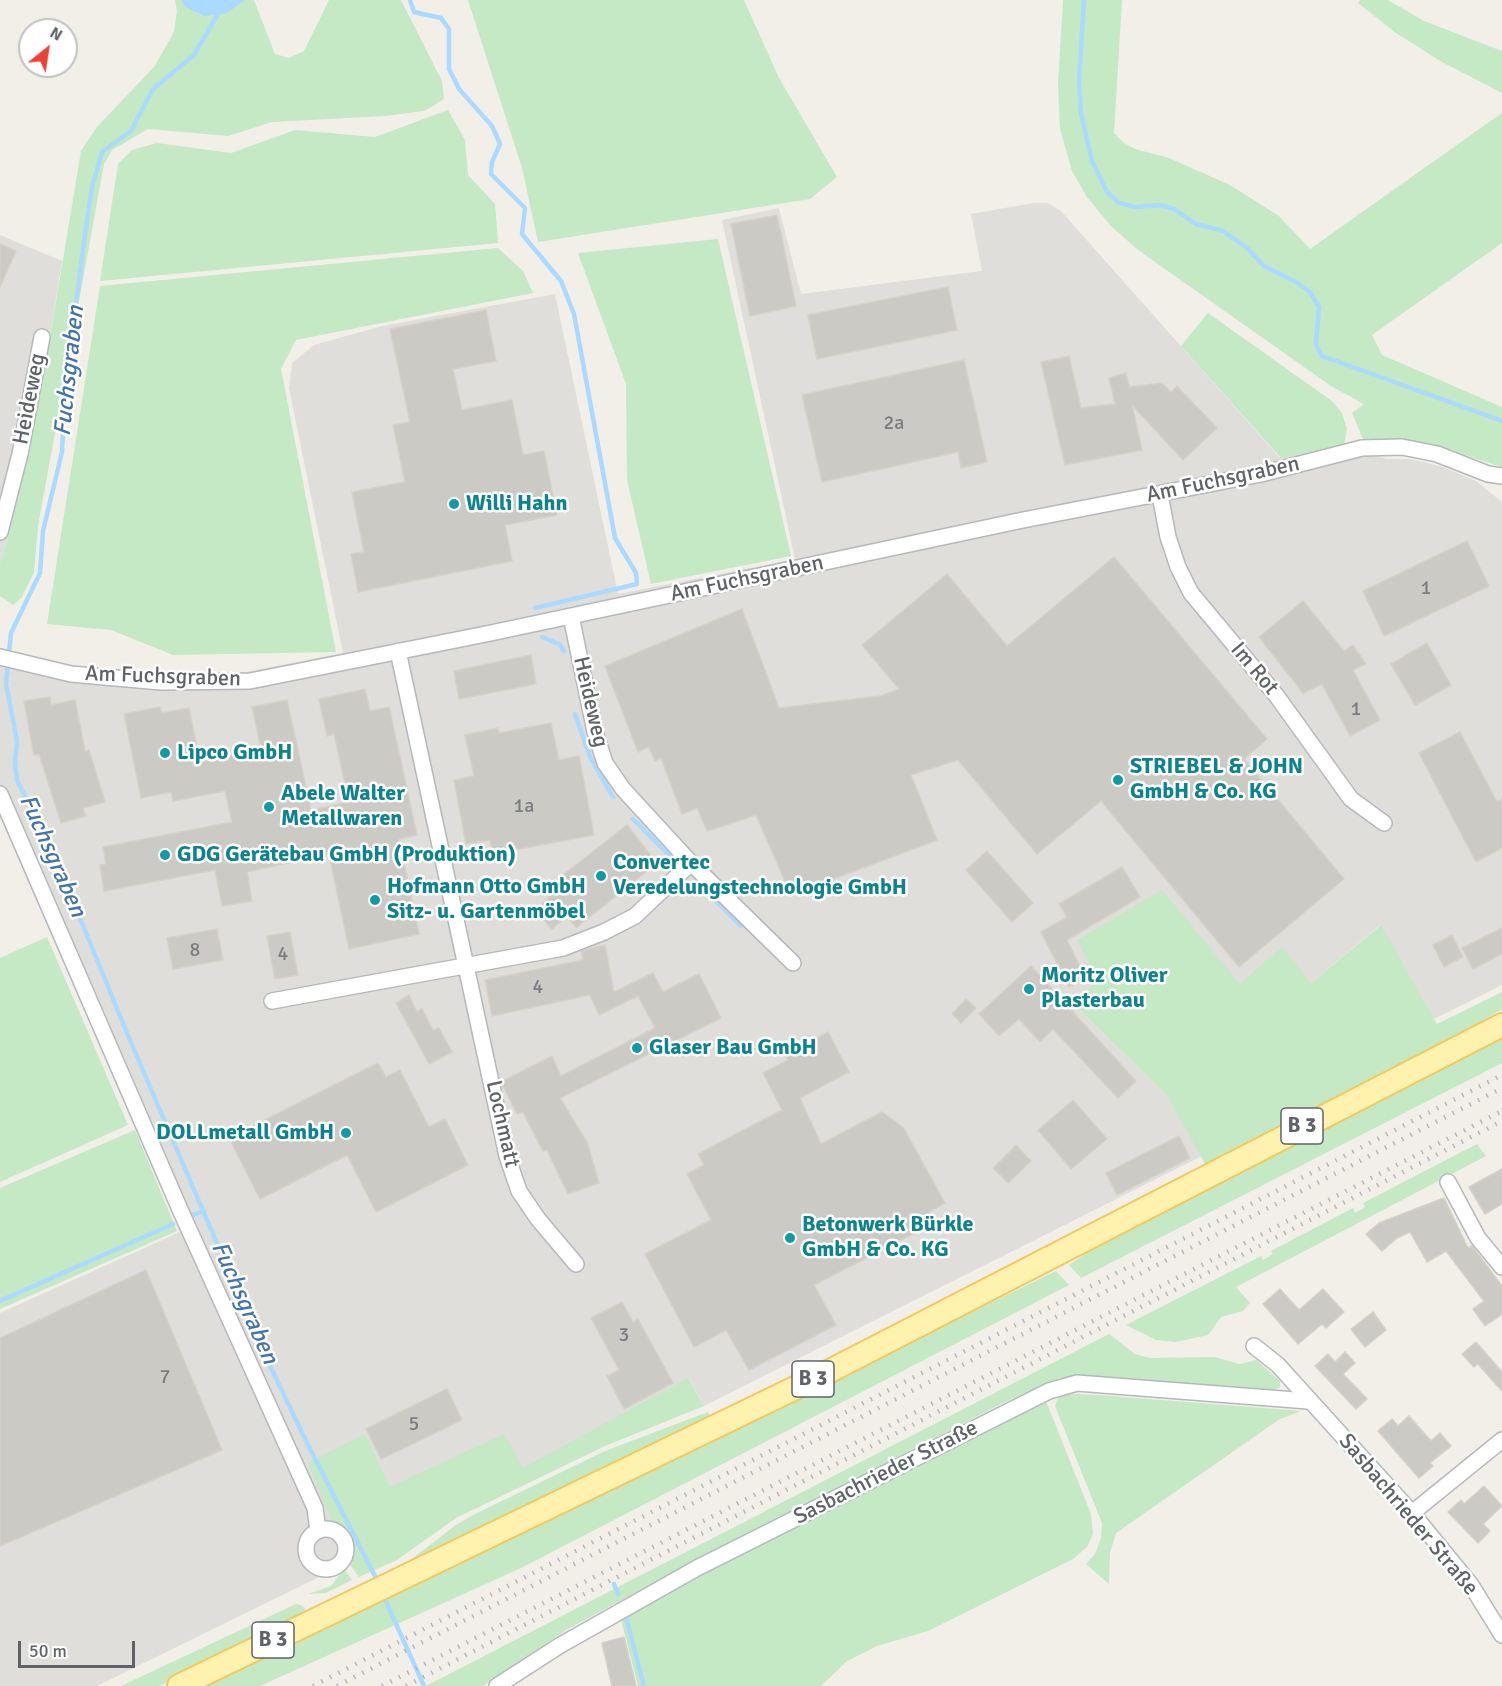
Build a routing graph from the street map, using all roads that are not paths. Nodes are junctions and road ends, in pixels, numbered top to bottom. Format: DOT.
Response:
graph roads {
  1 [pos="42,337"];
  2 [pos="1495,475"];
  3 [pos="1502,485"];
  4 [pos="1160,495"];
  5 [pos="0,532"];
  6 [pos="571,616"];
  7 [pos="398,651"];
  8 [pos="0,657"];
  9 [pos="0,794"];
  10 [pos="1384,823"];
  11 [pos="692,863"];
  12 [pos="793,963"];
  13 [pos="467,966"];
  14 [pos="272,1001"];
  15 [pos="1502,1024"];
  16 [pos="1448,1182"];
  17 [pos="576,1264"];
  18 [pos="1502,1267"];
  19 [pos="1254,1346"];
  20 [pos="1308,1401"];
  21 [pos="1502,1440"];
  22 [pos="1412,1513"];
  23 [pos="318,1531"];
  24 [pos="1502,1635"];
  25 [pos="179,1686"];
  26 [pos="497,1686"];
  1 -- 5 [label="street, Heideweg"];
  2 -- 3 [label="street, Am Fuchsgraben"];
  2 -- 4 [label="street, Am Fuchsgraben"];
  4 -- 6 [label="street, Am Fuchsgraben"];
  4 -- 10 [label="street, Im Rot"];
  6 -- 7 [label="street, Am Fuchsgraben"];
  6 -- 11 [label="street, Heideweg"];
  7 -- 8 [label="street, Am Fuchsgraben"];
  7 -- 13 [label="street, Lochmatt"];
  9 -- 23 [label="street"];
  11 -- 12 [label="street, Heideweg"];
  11 -- 13 [label="street"];
  13 -- 14 [label="street"];
  13 -- 17 [label="street, Lochmatt"];
  15 -- 25 [label="main road, B 3"];
  16 -- 18 [label="street"];
  19 -- 20 [label="street, Sasbachrieder Straße"];
  20 -- 22 [label="street, Sasbachrieder Straße"];
  20 -- 26 [label="street, Sasbachrieder Straße"];
  21 -- 22 [label="street"];
  22 -- 24 [label="street, Sasbachrieder Straße"];
}
